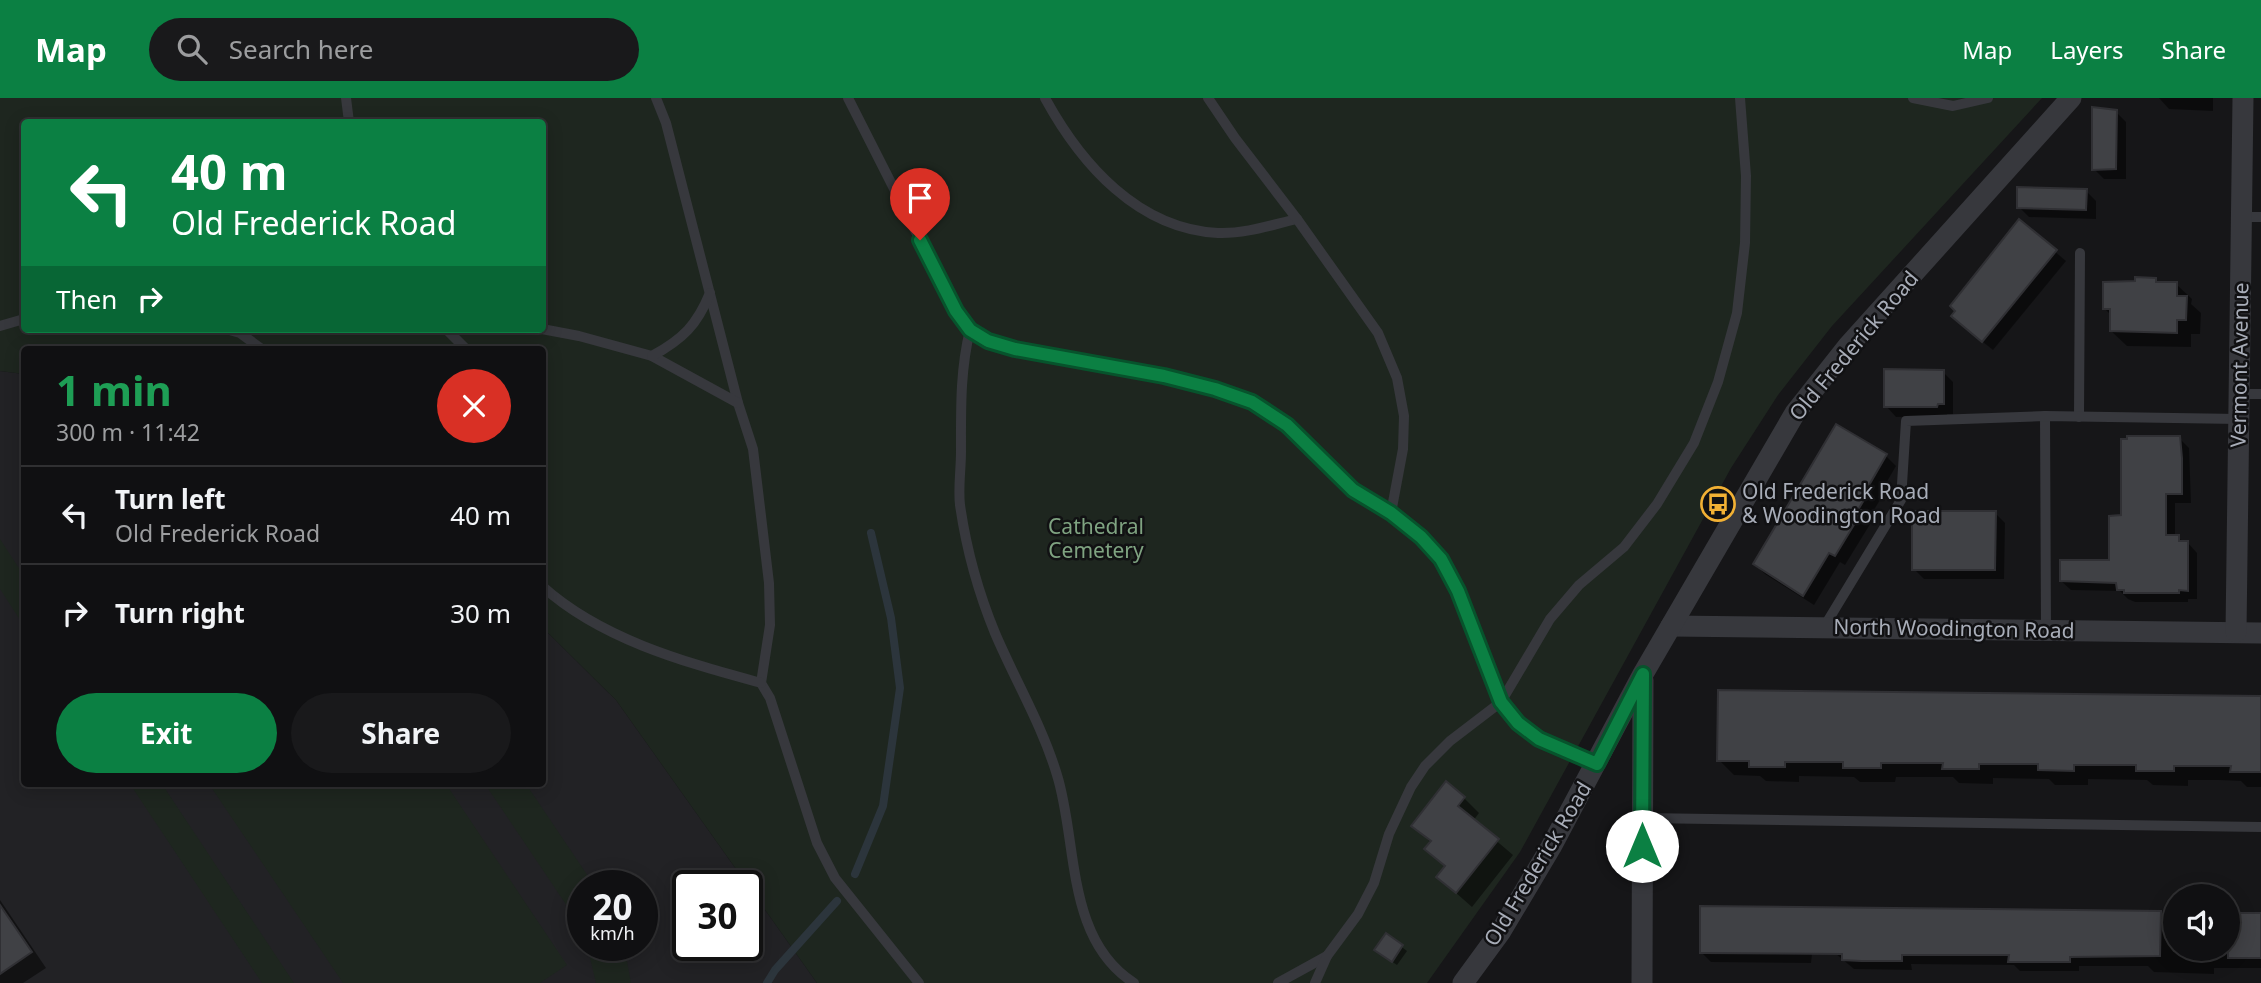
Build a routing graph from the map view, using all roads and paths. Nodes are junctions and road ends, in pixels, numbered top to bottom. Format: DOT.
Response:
graph roads {
  1 [pos="346,98"];
  2 [pos="656,98"];
  3 [pos="848,98"];
  4 [pos="1045,98"];
  5 [pos="1208,98"];
  6 [pos="1740,98"];
  7 [pos="1913,98"];
  8 [pos="1987,98"];
  9 [pos="2071,98"];
  10 [pos="2243,98"];
  11 [pos="349,119"];
  12 [pos="2251,217"];
  13 [pos="1297,219"];
  14 [pos="2080,253"];
  15 [pos="710,293"];
  16 [pos="21,320"];
  17 [pos="0,326"];
  18 [pos="546,330"];
  19 [pos="970,330"];
  20 [pos="237,333"];
  21 [pos="450,333"];
  22 [pos="257,346"];
  23 [pos="463,346"];
  24 [pos="652,356"];
  25 [pos="2239,394"];
  26 [pos="2261,394"];
  27 [pos="738,403"];
  28 [pos="2045,416"];
  29 [pos="2080,417"];
  30 [pos="2239,419"];
  31 [pos="1391,513"];
  32 [pos="546,589"];
  33 [pos="1671,626"];
  34 [pos="1824,628"];
  35 [pos="2046,630"];
  36 [pos="2236,632"];
  37 [pos="2261,633"];
  38 [pos="1643,674"];
  39 [pos="761,683"];
  40 [pos="1501,702"];
  41 [pos="1597,764"];
  42 [pos="1642,818"];
  43 [pos="2261,827"];
  44 [pos="1327,956"];
  45 [pos="919,983"];
  46 [pos="1134,983"];
  47 [pos="1278,983"];
  48 [pos="1315,983"];
  49 [pos="1463,983"];
  50 [pos="1642,983"];
  1 -- 11 [label="lane"];
  2 -- 15 [label="lane"];
  3 -- 19 [label="lane"];
  4 -- 13 [label="lane"];
  5 -- 13 [label="lane"];
  6 -- 40 [label="lane"];
  7 -- 8 [label="lane"];
  9 -- 33 [label="street, Old Frederick Road"];
  10 -- 12 [label="street, Vermont Avenue"];
  12 -- 25 [label="street, Vermont Avenue"];
  13 -- 31 [label="lane"];
  14 -- 29 [label="lane"];
  15 -- 24 [label="lane"];
  15 -- 27 [label="lane"];
  16 -- 17 [label="lane"];
  18 -- 24 [label="lane"];
  19 -- 31 [label="lane"];
  19 -- 46 [label="lane"];
  20 -- 22 [label="lane"];
  21 -- 23 [label="lane"];
  24 -- 27 [label="lane"];
  25 -- 26 [label="lane"];
  25 -- 30 [label="street, Vermont Avenue"];
  27 -- 39 [label="lane"];
  28 -- 29 [label="lane"];
  28 -- 34 [label="lane"];
  28 -- 35 [label="lane"];
  29 -- 30 [label="lane"];
  30 -- 36 [label="street, Vermont Avenue"];
  31 -- 40 [label="lane"];
  32 -- 39 [label="lane"];
  33 -- 34 [label="street, North Woodington Road"];
  33 -- 38 [label="street, Old Frederick Road"];
  34 -- 35 [label="street, North Woodington Road"];
  35 -- 36 [label="street, North Woodington Road"];
  36 -- 37 [label="street, North Woodington Road"];
  38 -- 41 [label="street, Old Frederick Road"];
  38 -- 42 [label="street"];
  39 -- 45 [label="lane"];
  40 -- 41 [label="lane"];
  40 -- 44 [label="lane"];
  41 -- 49 [label="street, Old Frederick Road"];
  42 -- 43 [label="lane"];
  42 -- 50 [label="street"];
  44 -- 47 [label="lane"];
  44 -- 48 [label="lane"];
}
